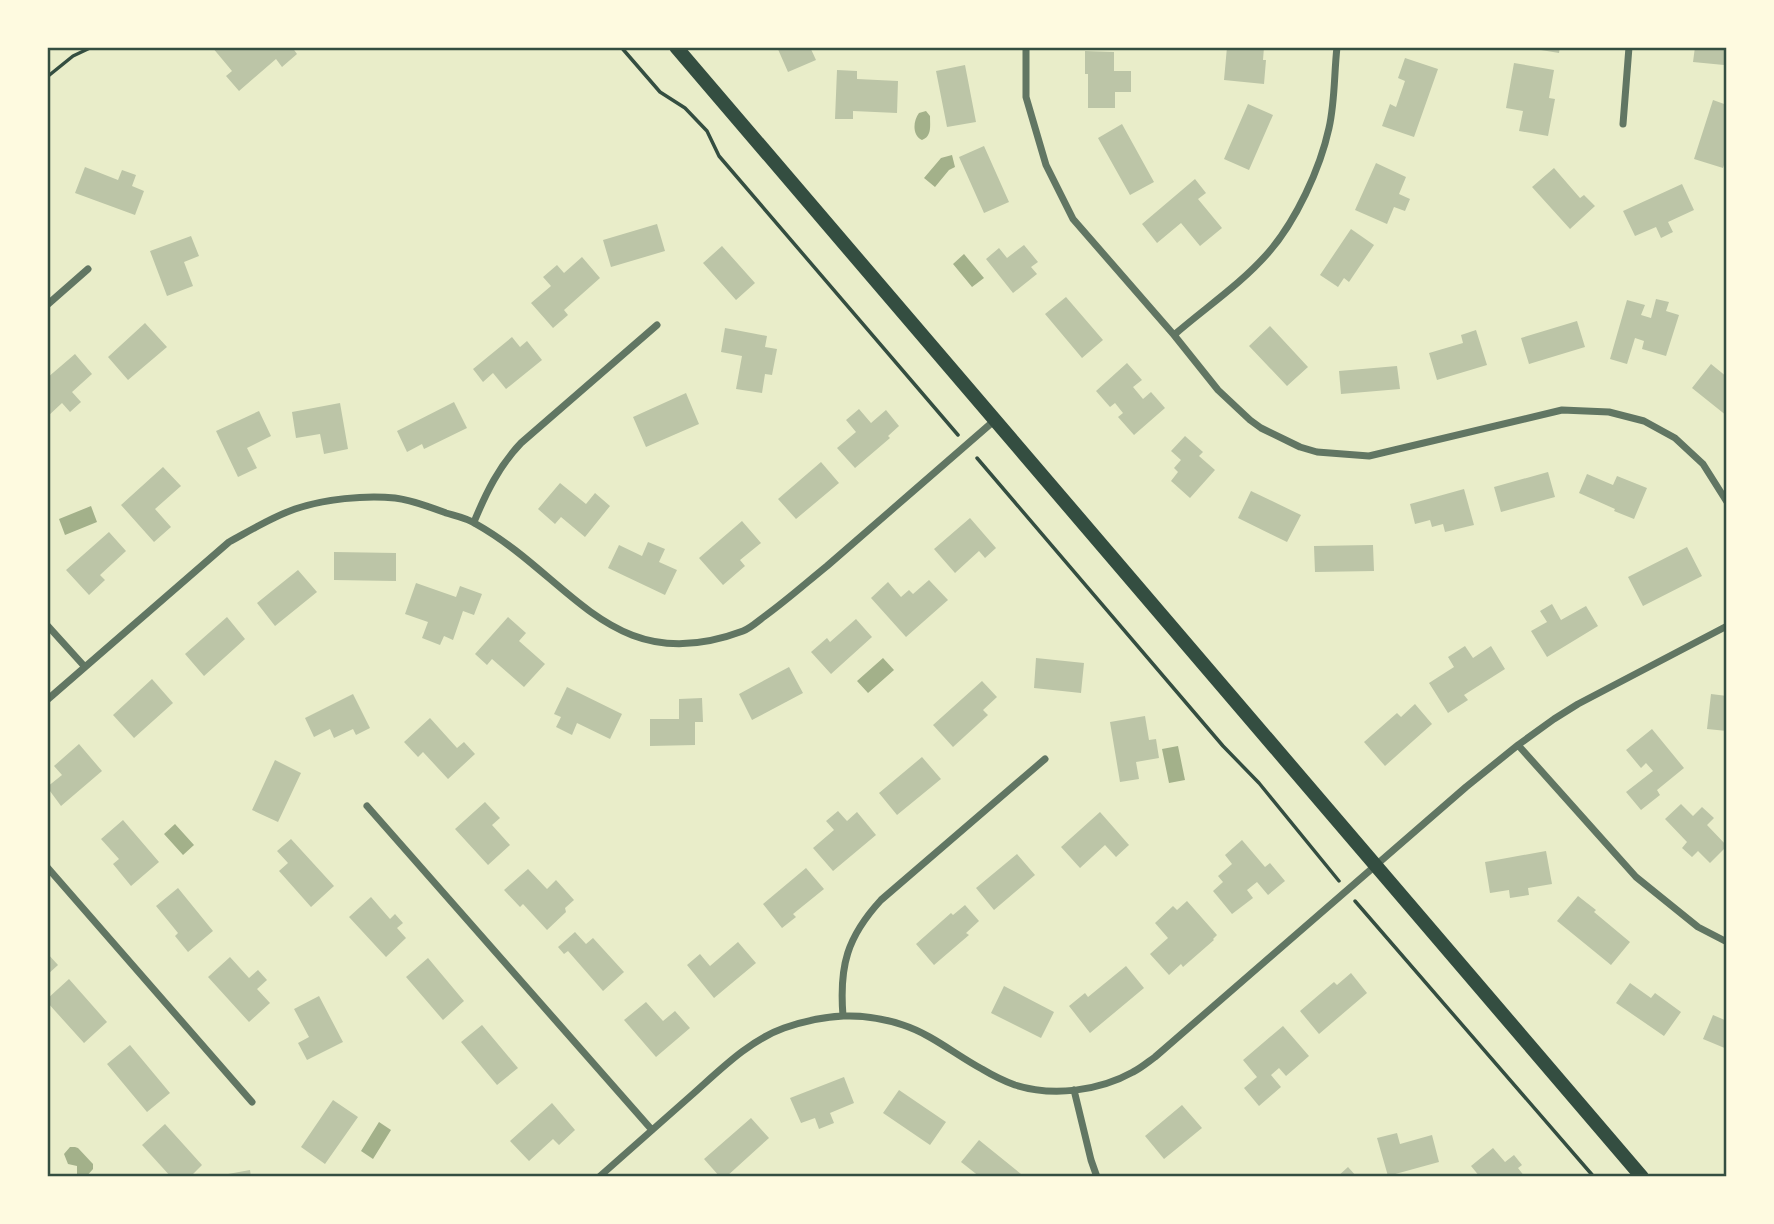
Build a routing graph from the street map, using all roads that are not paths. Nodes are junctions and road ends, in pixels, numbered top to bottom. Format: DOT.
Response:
graph roads {
  1 [pos="676,47"];
  2 [pos="1026,47"];
  3 [pos="1336,47"];
  4 [pos="1629,47"];
  5 [pos="1623,124"];
  6 [pos="89,268"];
  7 [pos="47,304"];
  8 [pos="657,325"];
  9 [pos="1174,335"];
  10 [pos="995,420"];
  11 [pos="1727,502"];
  12 [pos="474,522"];
  13 [pos="47,625"];
  14 [pos="1727,626"];
  15 [pos="85,667"];
  16 [pos="47,700"];
  17 [pos="1518,745"];
  18 [pos="1045,760"];
  19 [pos="368,806"];
  20 [pos="1375,866"];
  21 [pos="47,867"];
  22 [pos="1727,942"];
  23 [pos="843,1016"];
  24 [pos="1074,1090"];
  25 [pos="252,1102"];
  26 [pos="652,1130"];
  27 [pos="599,1177"];
  28 [pos="1097,1177"];
  29 [pos="1642,1177"];
  1 -- 10 [label="main road"];
  2 -- 9 [label="street"];
  3 -- 9 [label="street"];
  4 -- 5 [label="street"];
  6 -- 7 [label="street"];
  8 -- 12 [label="street"];
  9 -- 11 [label="street"];
  10 -- 12 [label="street"];
  10 -- 20 [label="main road"];
  12 -- 15 [label="street"];
  13 -- 15 [label="street"];
  14 -- 17 [label="street"];
  15 -- 16 [label="street"];
  17 -- 20 [label="street"];
  17 -- 22 [label="street"];
  18 -- 23 [label="street"];
  19 -- 26 [label="street"];
  20 -- 24 [label="street"];
  20 -- 29 [label="main road"];
  21 -- 25 [label="street"];
  23 -- 24 [label="street"];
  23 -- 26 [label="street"];
  24 -- 28 [label="street"];
  26 -- 27 [label="street"];
}
